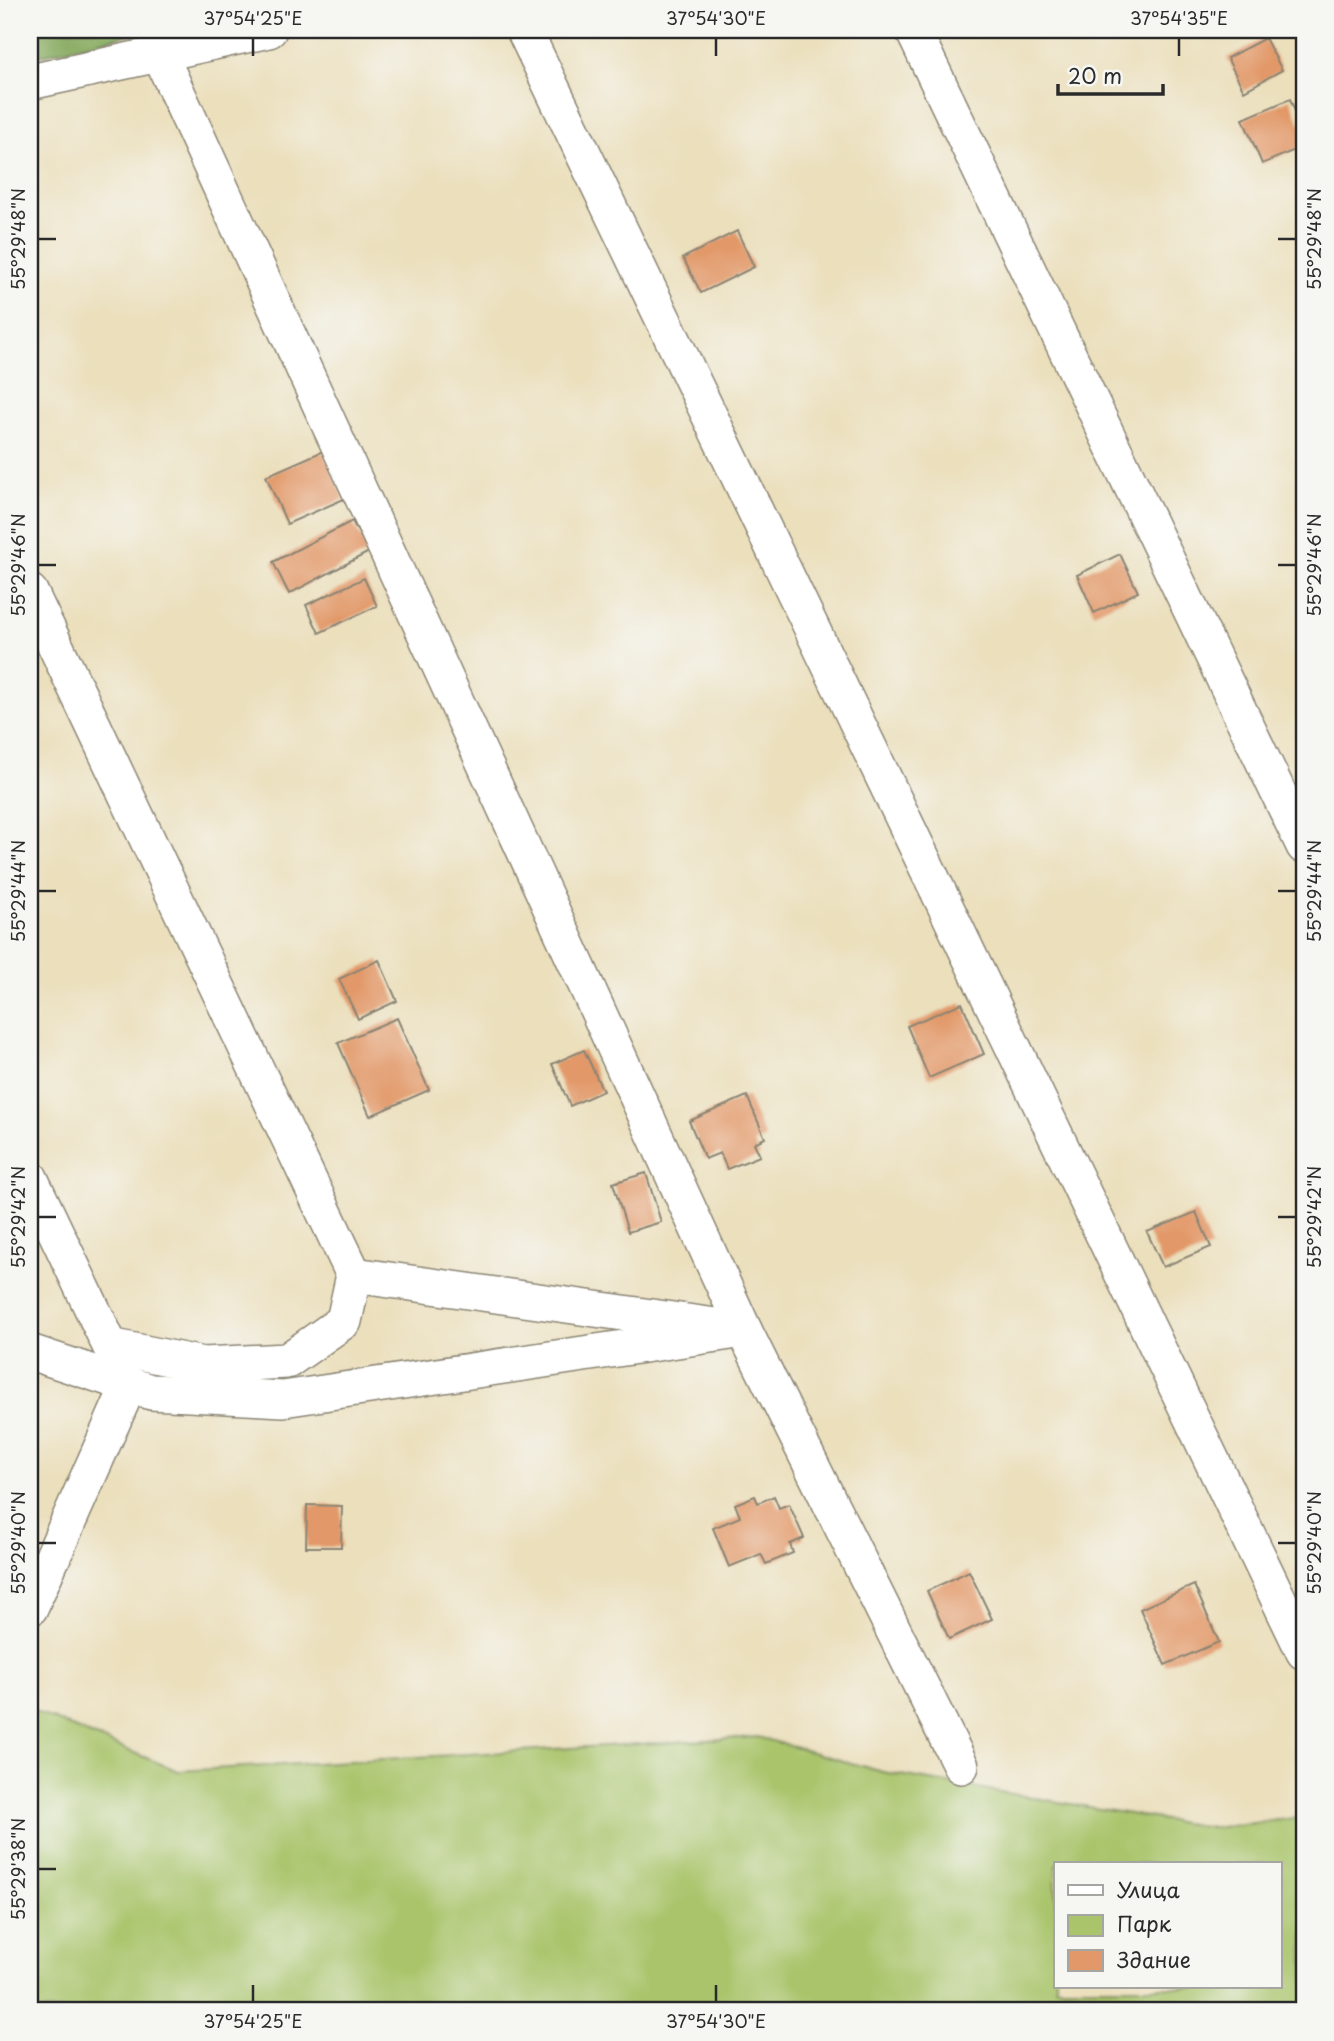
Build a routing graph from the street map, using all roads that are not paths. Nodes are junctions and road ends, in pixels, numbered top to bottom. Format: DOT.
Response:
graph roads {
  1 [pos="270,30"];
  2 [pos="524,30"];
  3 [pos="913,30"];
  4 [pos="160,55"];
  5 [pos="30,82"];
  6 [pos="30,592"];
  7 [pos="1304,846"];
  8 [pos="30,1178"];
  9 [pos="354,1275"];
  10 [pos="744,1329"];
  11 [pos="30,1352"];
  12 [pos="129,1385"];
  13 [pos="30,1608"];
  14 [pos="1304,1652"];
  15 [pos="961,1766"];
  1 -- 4 [label="street"];
  2 -- 14 [label="street"];
  3 -- 7 [label="street"];
  4 -- 5 [label="street"];
  4 -- 10 [label="street"];
  6 -- 9 [label="street"];
  8 -- 9 [label="street"];
  9 -- 10 [label="street"];
  10 -- 12 [label="street"];
  10 -- 15 [label="street"];
  11 -- 12 [label="street"];
  12 -- 13 [label="street"];
}
